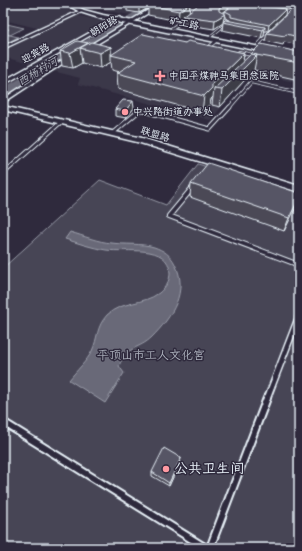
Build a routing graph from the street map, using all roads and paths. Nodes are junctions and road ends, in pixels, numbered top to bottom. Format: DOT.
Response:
graph roads {
  1 [pos="67,3"];
  2 [pos="75,3"];
  3 [pos="163,3"];
  4 [pos="239,3"];
  5 [pos="278,4"];
  6 [pos="235,6"];
  7 [pos="299,7"];
  8 [pos="242,8"];
  9 [pos="82,11"];
  10 [pos="193,14"];
  11 [pos="123,20"];
  12 [pos="224,26"];
  13 [pos="231,27"];
  14 [pos="172,28"];
  15 [pos="272,31"];
  16 [pos="261,33"];
  17 [pos="268,34"];
  18 [pos="211,36"];
  19 [pos="218,44"];
  20 [pos="258,45"];
  21 [pos="210,46"];
  22 [pos="3,48"];
  23 [pos="81,51"];
  24 [pos="234,51"];
  25 [pos="203,52"];
  26 [pos="89,53"];
  27 [pos="299,53"];
  28 [pos="75,54"];
  29 [pos="299,57"];
  30 [pos="252,61"];
  31 [pos="3,83"];
  32 [pos="299,93"];
  33 [pos="3,101"];
  34 [pos="3,108"];
  35 [pos="62,122"];
  36 [pos="113,133"];
  37 [pos="3,174"];
  38 [pos="197,182"];
  39 [pos="299,189"];
  40 [pos="299,264"];
  41 [pos="299,316"];
  42 [pos="3,422"];
  43 [pos="206,548"];
  44 [pos="210,548"];
  1 -- 9 [label="main road, 矿工路"];
  2 -- 11 [label="main road, 矿工路"];
  3 -- 11 [label="street"];
  4 -- 6 [label="lane"];
  5 -- 7 [label="lane"];
  6 -- 8 [label="lane"];
  6 -- 12 [label="lane"];
  9 -- 11 [label="main road, 矿工路"];
  9 -- 22 [label="street"];
  10 -- 14 [label="lane"];
  11 -- 14 [label="main road, 矿工路"];
  11 -- 19 [label="main road, 矿工路"];
  11 -- 23 [label="street, 朝阳路"];
  11 -- 31 [label="street, 迎宾路"];
  12 -- 13 [label="lane"];
  12 -- 18 [label="lane"];
  14 -- 18 [label="main road, 矿工路"];
  15 -- 17 [label="lane"];
  16 -- 17 [label="lane"];
  17 -- 20 [label="lane"];
  18 -- 20 [label="main road, 矿工路"];
  19 -- 21 [label="lane"];
  19 -- 21 [label="lane"];
  19 -- 29 [label="main road, 矿工路"];
  20 -- 27 [label="main road, 矿工路"];
  21 -- 25 [label="lane"];
  23 -- 26 [label="lane"];
  24 -- 30 [label="lane"];
  28 -- 33 [label="street"];
  32 -- 36 [label="lane"];
  34 -- 35 [label="street, 联盟路"];
  35 -- 36 [label="street, 联盟路"];
  35 -- 37 [label="lane"];
  36 -- 39 [label="street, 联盟路"];
  38 -- 40 [label="lane"];
  41 -- 44 [label="lane"];
  42 -- 43 [label="lane"];
}
